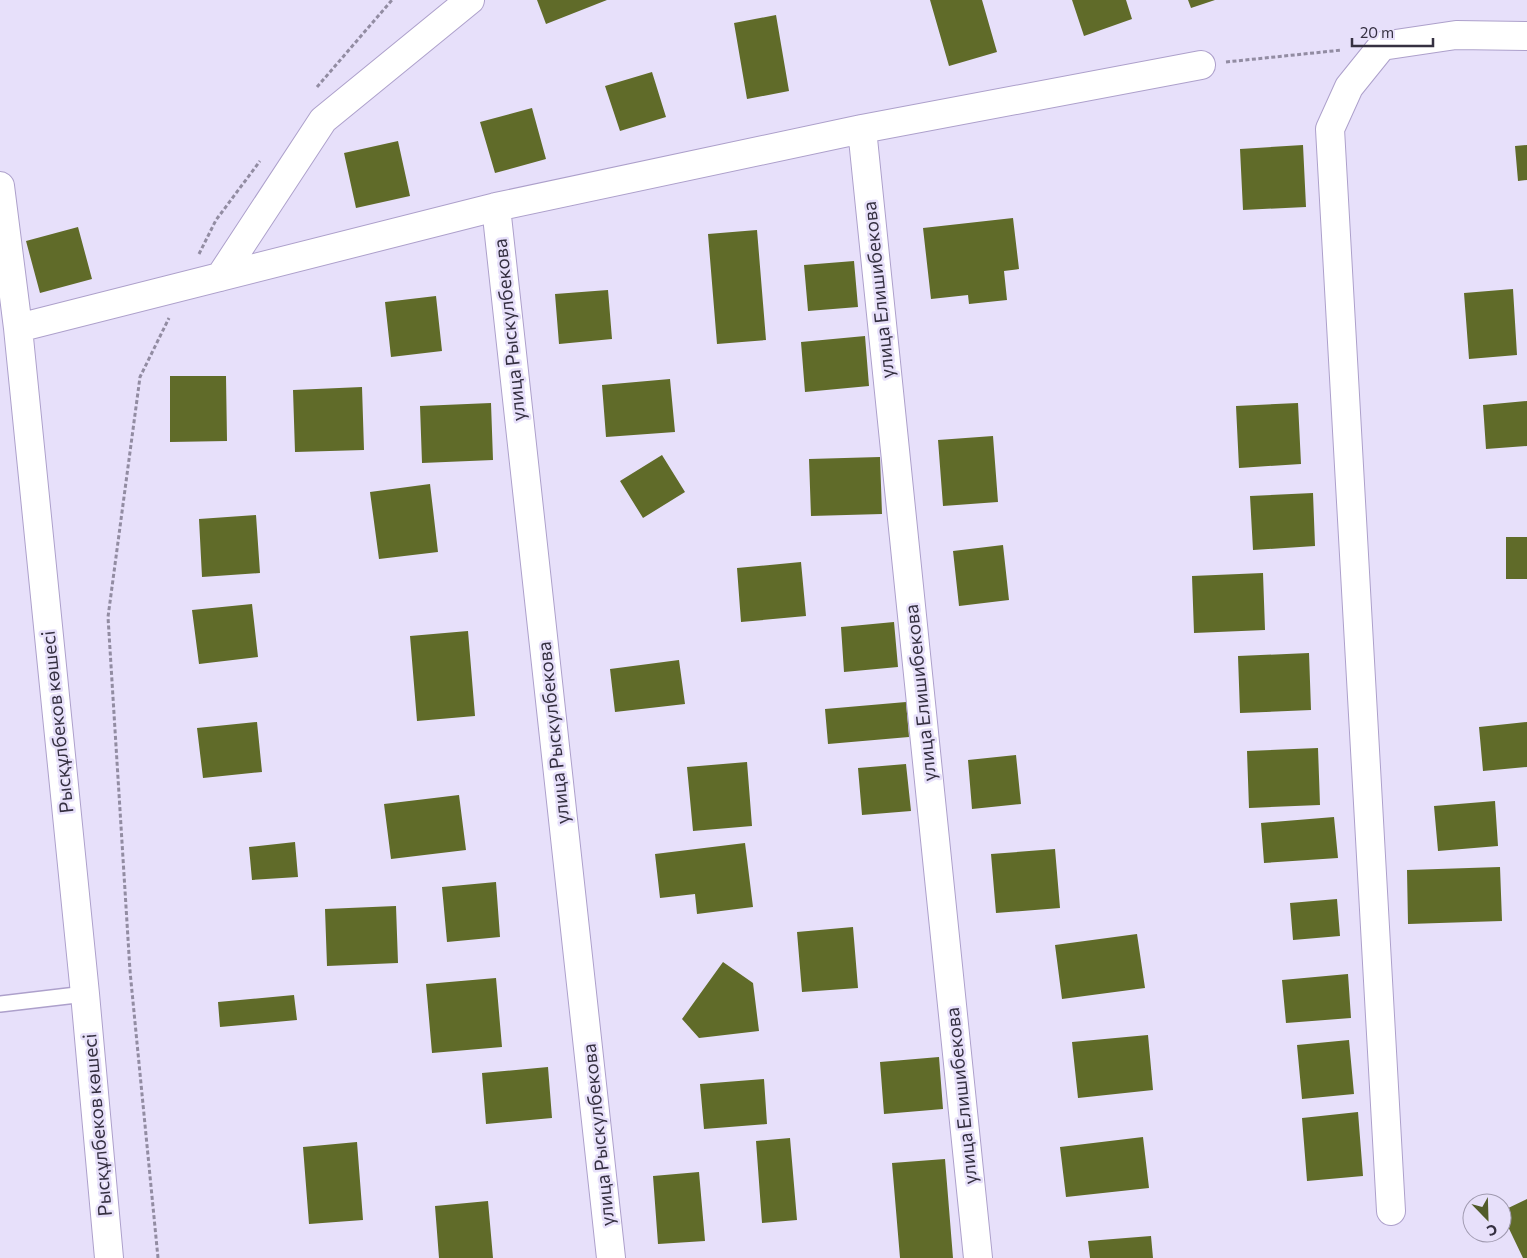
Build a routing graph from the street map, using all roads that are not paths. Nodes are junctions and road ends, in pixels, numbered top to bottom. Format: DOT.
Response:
graph roads {
  1 [pos="470,0"];
  2 [pos="1527,36"];
  3 [pos="1201,64"];
  4 [pos="862,129"];
  5 [pos="0,186"];
  6 [pos="496,207"];
  7 [pos="220,277"];
  8 [pos="18,328"];
  9 [pos="85,994"];
  10 [pos="0,1004"];
  11 [pos="1391,1212"];
  12 [pos="110,1258"];
  13 [pos="611,1258"];
  14 [pos="978,1258"];
  1 -- 7 [label="street"];
  2 -- 11 [label="street"];
  3 -- 4 [label="street"];
  4 -- 6 [label="street"];
  4 -- 14 [label="street, улица Елишибекова"];
  5 -- 8 [label="street, Рысқұлбеков көшесі"];
  6 -- 7 [label="street"];
  6 -- 13 [label="street, улица Рыскулбекова"];
  7 -- 8 [label="street"];
  8 -- 9 [label="street, Рысқұлбеков көшесі"];
  9 -- 10 [label="lane"];
  9 -- 12 [label="street, Рысқұлбеков көшесі"];
}
